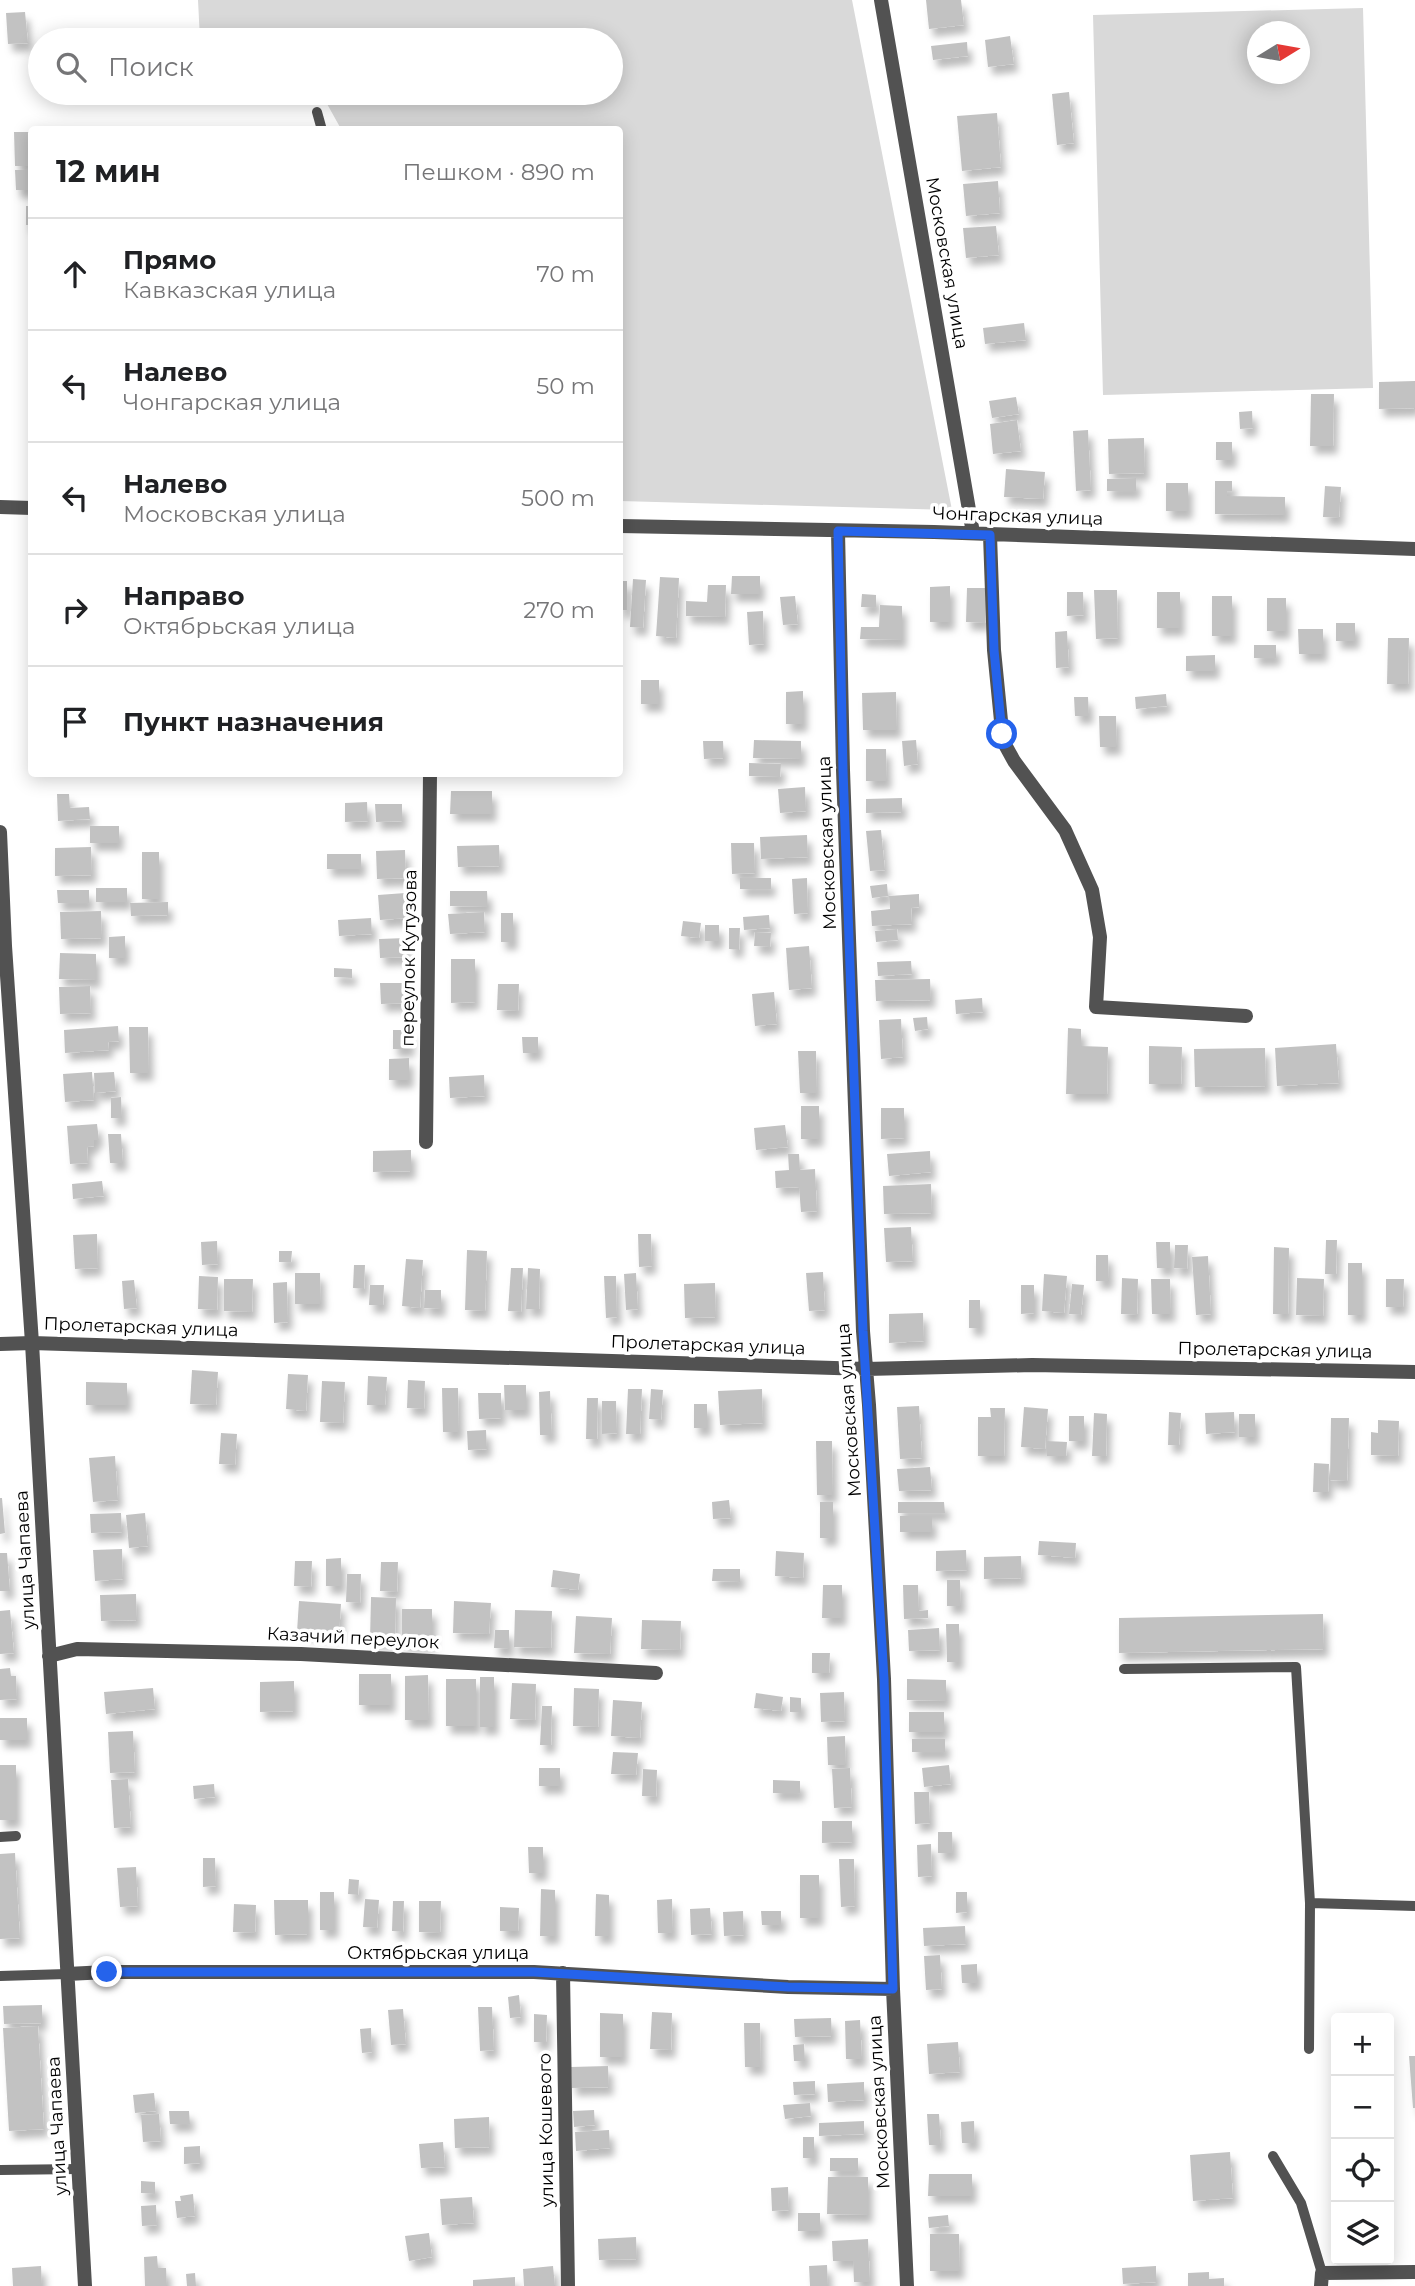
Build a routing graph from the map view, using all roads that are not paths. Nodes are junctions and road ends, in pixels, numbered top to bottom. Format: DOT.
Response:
graph roads {
  1 [pos="881,0"];
  2 [pos="317,112"];
  3 [pos="321,126"];
  4 [pos="0,507"];
  5 [pos="28,508"];
  6 [pos="623,526"];
  7 [pos="838,531"];
  8 [pos="973,533"];
  9 [pos="990,535"];
  10 [pos="1415,549"];
  11 [pos="430,777"];
  12 [pos="0,832"];
  13 [pos="1246,1016"];
  14 [pos="426,1142"];
  15 [pos="32,1343"];
  16 [pos="0,1344"];
  17 [pos="866,1369"];
  18 [pos="1415,1372"];
  19 [pos="50,1656"];
  20 [pos="1124,1670"];
  21 [pos="656,1673"];
  22 [pos="16,1836"];
  23 [pos="0,1837"];
  24 [pos="1310,1903"];
  25 [pos="1415,1906"];
  26 [pos="563,1973"];
  27 [pos="67,1974"];
  28 [pos="0,1976"];
  29 [pos="893,1989"];
  30 [pos="1309,2049"];
  31 [pos="1273,2155"];
  32 [pos="78,2169"];
  33 [pos="0,2170"];
  34 [pos="1415,2272"];
  35 [pos="1322,2280"];
  36 [pos="85,2286"];
  37 [pos="568,2286"];
  38 [pos="907,2286"];
  1 -- 8 [label="street, Московская улица"];
  2 -- 3 [label="lane"];
  4 -- 5 [label="street"];
  6 -- 7 [label="street, Чонгарская улица"];
  7 -- 8 [label="street, Чонгарская улица"];
  7 -- 17 [label="street, Московская улица"];
  8 -- 9 [label="street, Чонгарская улица"];
  9 -- 10 [label="street, Чонгарская улица"];
  9 -- 13 [label="street"];
  11 -- 14 [label="street, переулок Кутузова"];
  12 -- 15 [label="street, улица Чапаева"];
  15 -- 16 [label="street, Пролетарская улица"];
  15 -- 17 [label="street, Пролетарская улица"];
  15 -- 19 [label="street, улица Чапаева"];
  17 -- 18 [label="street, Пролетарская улица"];
  17 -- 29 [label="street, Московская улица"];
  19 -- 21 [label="street, Казачий переулок"];
  19 -- 27 [label="street, улица Чапаева"];
  20 -- 24 [label="lane"];
  22 -- 23 [label="lane"];
  24 -- 25 [label="lane"];
  24 -- 30 [label="lane"];
  26 -- 27 [label="street, Октябрьская улица"];
  26 -- 29 [label="street, Октябрьская улица"];
  26 -- 37 [label="street, улица Кошевого"];
  27 -- 28 [label="lane"];
  27 -- 32 [label="street, улица Чапаева"];
  29 -- 38 [label="street, Московская улица"];
  31 -- 35 [label="lane"];
  32 -- 33 [label="lane"];
  32 -- 36 [label="street, улица Чапаева"];
  34 -- 35 [label="street"];
}
